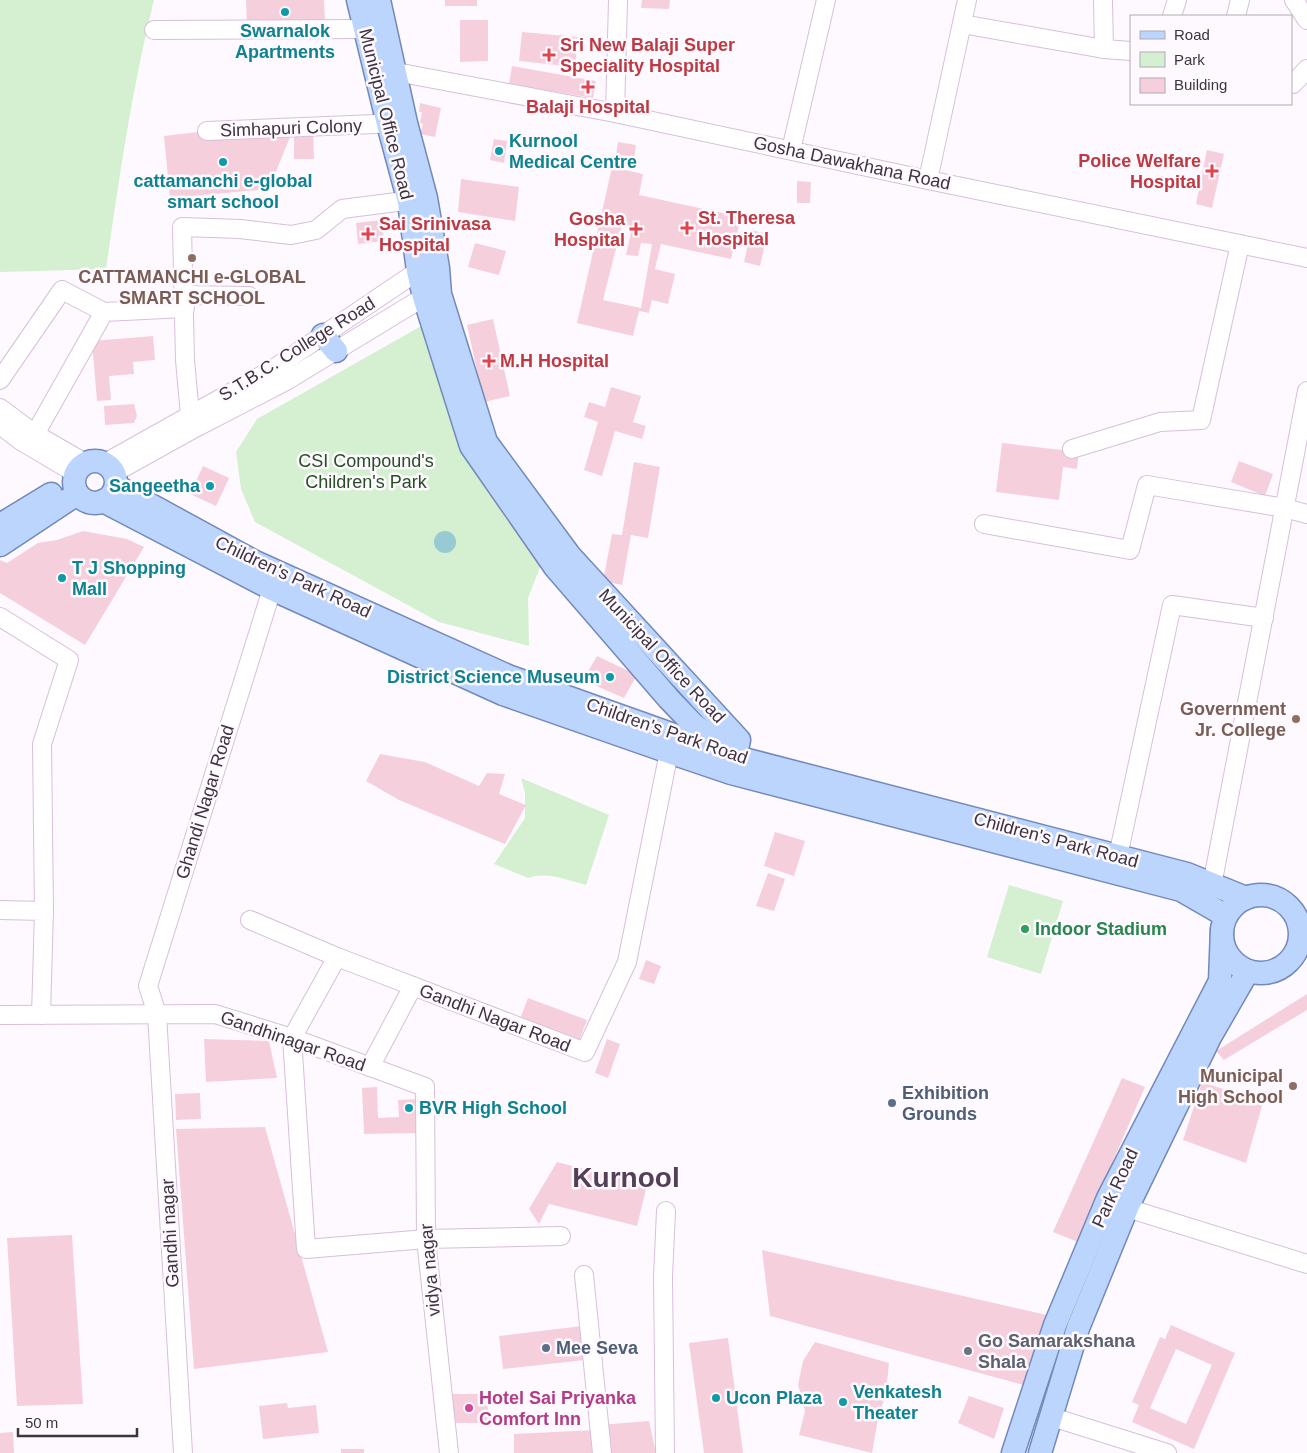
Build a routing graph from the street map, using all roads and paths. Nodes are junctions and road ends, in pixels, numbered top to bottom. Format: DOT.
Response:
graph roads {
  1 [pos="358,0"];
  2 [pos="380,0"];
  3 [pos="618,0"];
  4 [pos="826,0"];
  5 [pos="967,0"];
  6 [pos="1103,0"];
  7 [pos="1177,0"];
  8 [pos="1240,0"];
  9 [pos="1294,0"];
  10 [pos="1172,15"];
  11 [pos="1236,15"];
  12 [pos="1307,20"];
  13 [pos="962,24"];
  14 [pos="365,29"];
  15 [pos="154,30"];
  16 [pos="1104,49"];
  17 [pos="1130,51"];
  18 [pos="1307,69"];
  19 [pos="396,72"];
  20 [pos="1292,84"];
  21 [pos="615,113"];
  22 [pos="397,123"];
  23 [pos="207,131"];
  24 [pos="791,150"];
  25 [pos="928,180"];
  26 [pos="418,200"];
  27 [pos="1240,244"];
  28 [pos="1307,258"];
  29 [pos="428,269"];
  30 [pos="432,295"];
  31 [pos="248,296"];
  32 [pos="185,302"];
  33 [pos="104,312"];
  34 [pos="329,343"];
  35 [pos="0,380"];
  36 [pos="1307,391"];
  37 [pos="0,408"];
  38 [pos="190,415"];
  39 [pos="0,425"];
  40 [pos="35,434"];
  41 [pos="1072,449"];
  42 [pos="1301,460"];
  43 [pos="94,479"];
  44 [pos="1285,508"];
  45 [pos="1307,514"];
  46 [pos="984,524"];
  47 [pos="0,525"];
  48 [pos="0,545"];
  49 [pos="272,589"];
  50 [pos="0,617"];
  51 [pos="1264,618"];
  52 [pos="669,752"];
  53 [pos="734,765"];
  54 [pos="1118,856"];
  55 [pos="1212,885"];
  56 [pos="1246,898"];
  57 [pos="1299,907"];
  58 [pos="0,910"];
  59 [pos="44,911"];
  60 [pos="250,920"];
  61 [pos="1224,922"];
  62 [pos="1303,931"];
  63 [pos="337,957"];
  64 [pos="1248,971"];
  65 [pos="413,986"];
  66 [pos="157,1014"];
  67 [pos="0,1015"];
  68 [pos="41,1015"];
  69 [pos="292,1038"];
  70 [pos="370,1067"];
  71 [pos="425,1087"];
  72 [pos="1127,1208"];
  73 [pos="666,1211"];
  74 [pos="561,1236"];
  75 [pos="426,1239"];
  76 [pos="1307,1264"];
  77 [pos="584,1275"];
  78 [pos="1052,1418"];
  79 [pos="183,1453"];
  80 [pos="448,1453"];
  81 [pos="602,1453"];
  82 [pos="665,1453"];
  83 [pos="1013,1453"];
  84 [pos="1040,1453"];
  85 [pos="1167,1453"];
  1 -- 14 [label="main road, Municipal Office Road"];
  2 -- 19 [label="main road, Municipal Office Road"];
  3 -- 21 [label="street"];
  4 -- 24 [label="street"];
  5 -- 13 [label="street"];
  6 -- 16 [label="street"];
  7 -- 10 [label="street"];
  8 -- 11 [label="street"];
  9 -- 12 [label="street"];
  13 -- 16 [label="street"];
  13 -- 25 [label="street"];
  14 -- 15 [label="street"];
  14 -- 22 [label="main road, Municipal Office Road"];
  16 -- 17 [label="street"];
  18 -- 20 [label="street"];
  19 -- 21 [label="street, Gosha Dawakhana Road"];
  19 -- 22 [label="main road, Municipal Office Road"];
  21 -- 24 [label="street, Gosha Dawakhana Road"];
  22 -- 23 [label="street, Simhapuri Colony"];
  22 -- 26 [label="main road, Municipal Office Road"];
  24 -- 25 [label="street, Gosha Dawakhana Road"];
  25 -- 27 [label="street, Gosha Dawakhana Road"];
  26 -- 29 [label="main road, Municipal Office Road"];
  26 -- 32 [label="street"];
  27 -- 28 [label="street, Gosha Dawakhana Road"];
  27 -- 41 [label="street"];
  29 -- 30 [label="main road, Municipal Office Road"];
  29 -- 34 [label="street, S.T.B.C. College Road"];
  30 -- 34 [label="street"];
  30 -- 53 [label="main road, Municipal Office Road"];
  31 -- 32 [label="street"];
  32 -- 33 [label="street"];
  32 -- 38 [label="street"];
  33 -- 35 [label="street"];
  33 -- 40 [label="street"];
  34 -- 38 [label="street, S.T.B.C. College Road"];
  34 -- 43 [label="street"];
  36 -- 42 [label="street"];
  37 -- 40 [label="street"];
  38 -- 43 [label="street, S.T.B.C. College Road"];
  39 -- 43 [label="street"];
  40 -- 43 [label="street"];
  42 -- 44 [label="street"];
  43 -- 47 [label="main road, S.T.B.C. College Road"];
  43 -- 48 [label="main road, S.T.B.C. College Road"];
  43 -- 49 [label="main road, Children's Park Road"];
  43 -- 53 [label="main road, Children's Park Road"];
  44 -- 45 [label="street"];
  44 -- 46 [label="street"];
  44 -- 51 [label="street"];
  49 -- 52 [label="main road, Children's Park Road"];
  49 -- 66 [label="street, Ghandi Nagar Road"];
  50 -- 59 [label="street"];
  51 -- 54 [label="street"];
  51 -- 55 [label="street"];
  52 -- 53 [label="main road, Children's Park Road"];
  52 -- 65 [label="street, Gandhi Nagar Road"];
  53 -- 54 [label="main road, Children's Park Road"];
  53 -- 61 [label="main road, Children's Park Road"];
  54 -- 55 [label="main road, Children's Park Road"];
  55 -- 56 [label="main road, Children's Park Road"];
  56 -- 57 [label="main road"];
  56 -- 61 [label="main road"];
  57 -- 62 [label="main road"];
  58 -- 59 [label="street"];
  59 -- 68 [label="street"];
  60 -- 63 [label="street, Gandhi Nagar Road"];
  61 -- 64 [label="main road"];
  61 -- 83 [label="main road, Park Road"];
  62 -- 64 [label="main road"];
  63 -- 65 [label="street, Gandhi Nagar Road"];
  63 -- 69 [label="street"];
  64 -- 72 [label="main road, Park Road"];
  65 -- 70 [label="street"];
  66 -- 68 [label="street"];
  66 -- 69 [label="street, Gandhinagar Road"];
  66 -- 79 [label="street, Gandhi nagar"];
  67 -- 68 [label="street"];
  69 -- 70 [label="street, Gandhinagar Road"];
  69 -- 75 [label="street"];
  70 -- 71 [label="street, Gandhinagar Road"];
  71 -- 75 [label="street, vidya nagar"];
  72 -- 76 [label="street"];
  72 -- 78 [label="main road, Park Road"];
  73 -- 82 [label="street"];
  74 -- 75 [label="street"];
  75 -- 80 [label="street, vidya nagar"];
  77 -- 81 [label="street"];
  78 -- 84 [label="main road, Park Road"];
  78 -- 85 [label="street"];
}
